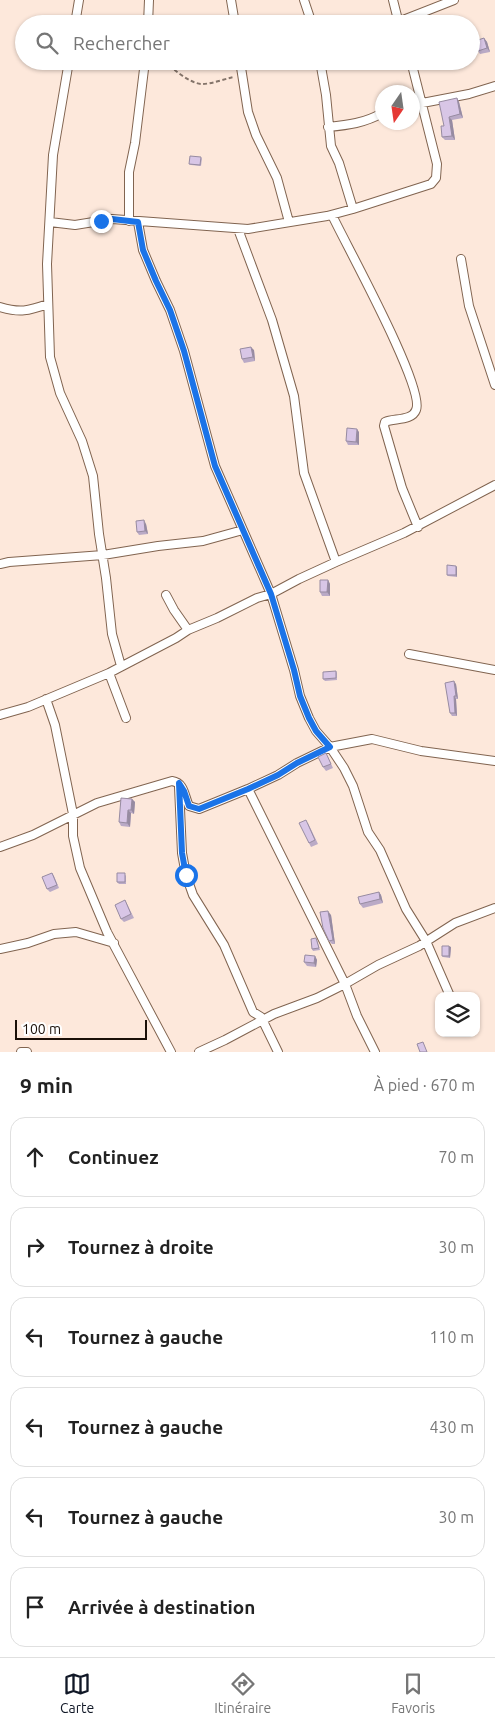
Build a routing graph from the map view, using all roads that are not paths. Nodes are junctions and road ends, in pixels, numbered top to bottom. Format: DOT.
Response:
graph roads {
  1 [pos="79,0"];
  2 [pos="149,0"];
  3 [pos="231,0"];
  4 [pos="304,0"];
  5 [pos="392,0"];
  6 [pos="454,0"];
  7 [pos="76,15"];
  8 [pos="148,15"];
  9 [pos="234,15"];
  10 [pos="309,15"];
  11 [pos="397,15"];
  12 [pos="418,15"];
  13 [pos="68,70"];
  14 [pos="144,70"];
  15 [pos="241,70"];
  16 [pos="322,70"];
  17 [pos="413,70"];
  18 [pos="495,86"];
  19 [pos="422,103"];
  20 [pos="375,117"];
  21 [pos="328,127"];
  22 [pos="353,210"];
  23 [pos="332,215"];
  24 [pos="50,222"];
  25 [pos="133,222"];
  26 [pos="289,222"];
  27 [pos="238,229"];
  28 [pos="461,259"];
  29 [pos="48,304"];
  30 [pos="0,307"];
  31 [pos="495,385"];
  32 [pos="495,485"];
  33 [pos="418,527"];
  34 [pos="243,530"];
  35 [pos="103,555"];
  36 [pos="336,562"];
  37 [pos="0,564"];
  38 [pos="271,594"];
  39 [pos="166,595"];
  40 [pos="188,630"];
  41 [pos="409,654"];
  42 [pos="121,666"];
  43 [pos="495,670"];
  44 [pos="108,673"];
  45 [pos="46,699"];
  46 [pos="0,715"];
  47 [pos="126,718"];
  48 [pos="330,747"];
  49 [pos="495,761"];
  50 [pos="179,783"];
  51 [pos="248,789"];
  52 [pos="73,814"];
  53 [pos="0,847"];
  54 [pos="495,908"];
  55 [pos="426,941"];
  56 [pos="114,944"];
  57 [pos="0,949"];
  58 [pos="346,984"];
  59 [pos="448,992"];
  60 [pos="262,1020"];
  61 [pos="21,1052"];
  62 [pos="27,1052"];
  63 [pos="171,1052"];
  64 [pos="199,1052"];
  65 [pos="278,1052"];
  66 [pos="375,1052"];
  1 -- 7 [label="street"];
  2 -- 8 [label="street"];
  3 -- 9 [label="street"];
  4 -- 10 [label="street"];
  5 -- 11 [label="street"];
  6 -- 12 [label="street"];
  13 -- 24 [label="street"];
  14 -- 25 [label="street"];
  15 -- 26 [label="street"];
  16 -- 21 [label="street"];
  17 -- 19 [label="street"];
  18 -- 19 [label="street"];
  19 -- 22 [label="street"];
  20 -- 21 [label="street"];
  21 -- 22 [label="street"];
  22 -- 23 [label="street"];
  23 -- 26 [label="street"];
  23 -- 33 [label="street"];
  24 -- 25 [label="street"];
  24 -- 29 [label="street"];
  25 -- 27 [label="street"];
  25 -- 34 [label="street"];
  26 -- 27 [label="street"];
  27 -- 36 [label="street"];
  28 -- 31 [label="street"];
  29 -- 30 [label="street"];
  29 -- 35 [label="street"];
  32 -- 33 [label="street"];
  33 -- 36 [label="street"];
  34 -- 35 [label="street"];
  34 -- 38 [label="street"];
  35 -- 37 [label="street"];
  35 -- 42 [label="street"];
  36 -- 38 [label="street"];
  38 -- 40 [label="street"];
  38 -- 48 [label="street"];
  39 -- 40 [label="street"];
  40 -- 42 [label="street"];
  41 -- 43 [label="street"];
  42 -- 44 [label="street"];
  44 -- 45 [label="street"];
  44 -- 47 [label="street"];
  45 -- 46 [label="street"];
  45 -- 52 [label="street"];
  48 -- 49 [label="street"];
  48 -- 51 [label="street"];
  48 -- 55 [label="street"];
  50 -- 51 [label="street"];
  50 -- 52 [label="street"];
  50 -- 60 [label="street"];
  51 -- 58 [label="street"];
  52 -- 53 [label="street"];
  52 -- 56 [label="street"];
  54 -- 55 [label="street"];
  55 -- 58 [label="street"];
  55 -- 59 [label="street"];
  56 -- 57 [label="street"];
  56 -- 63 [label="street"];
  58 -- 60 [label="street"];
  58 -- 66 [label="street"];
  60 -- 64 [label="street"];
  60 -- 65 [label="street"];
  61 -- 62 [label="street"];
}
